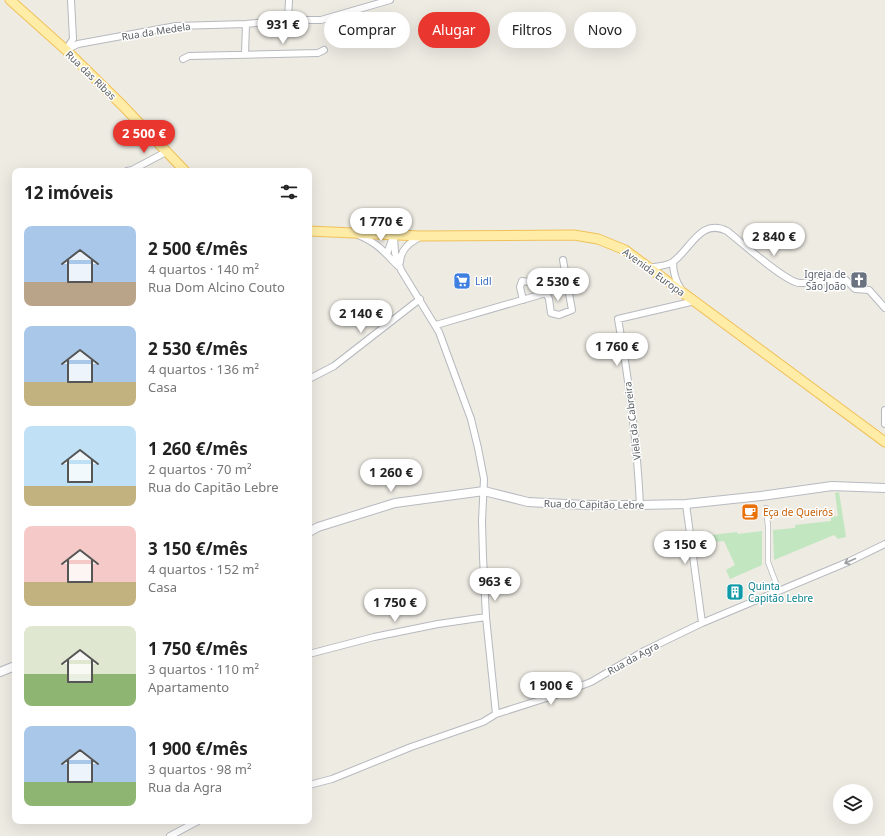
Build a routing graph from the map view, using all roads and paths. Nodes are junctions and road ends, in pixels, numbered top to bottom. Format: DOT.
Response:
graph roads {
  1 [pos="10,0"];
  2 [pos="71,0"];
  3 [pos="289,0"];
  4 [pos="390,0"];
  5 [pos="288,20"];
  6 [pos="246,24"];
  7 [pos="66,50"];
  8 [pos="324,50"];
  9 [pos="246,54"];
  10 [pos="183,59"];
  11 [pos="166,152"];
  12 [pos="136,168"];
  13 [pos="182,168"];
  14 [pos="312,231"];
  15 [pos="353,233"];
  16 [pos="394,236"];
  17 [pos="420,236"];
  18 [pos="387,254"];
  19 [pos="563,260"];
  20 [pos="674,262"];
  21 [pos="650,268"];
  22 [pos="401,270"];
  23 [pos="546,293"];
  24 [pos="683,293"];
  25 [pos="420,299"];
  26 [pos="524,300"];
  27 [pos="695,301"];
  28 [pos="885,308"];
  29 [pos="436,325"];
  30 [pos="312,377"];
  31 [pos="885,410"];
  32 [pos="885,424"];
  33 [pos="885,442"];
  34 [pos="885,488"];
  35 [pos="484,491"];
  36 [pos="686,504"];
  37 [pos="640,505"];
  38 [pos="766,508"];
  39 [pos="312,530"];
  40 [pos="885,544"];
  41 [pos="779,591"];
  42 [pos="486,618"];
  43 [pos="702,623"];
  44 [pos="312,653"];
  45 [pos="12,667"];
  46 [pos="0,672"];
  47 [pos="496,714"];
  48 [pos="312,784"];
  49 [pos="192,824"];
  50 [pos="170,836"];
  1 -- 7 [label="main road, Rua das Ribas"];
  2 -- 7 [label="street"];
  3 -- 5 [label="street"];
  4 -- 5 [label="street, Rua da Medela"];
  5 -- 6 [label="street, Rua da Medela"];
  6 -- 7 [label="street, Rua da Medela"];
  6 -- 9 [label="street"];
  7 -- 11 [label="main road, Rua das Ribas"];
  8 -- 9 [label="street"];
  9 -- 10 [label="street"];
  11 -- 12 [label="street"];
  11 -- 13 [label="main road, Rua das Ribas"];
  14 -- 15 [label="main road, Avenida Europa"];
  15 -- 16 [label="main road, Avenida Europa"];
  15 -- 18 [label="street"];
  16 -- 17 [label="main road, Avenida Europa"];
  16 -- 18 [label="street"];
  16 -- 22 [label="street"];
  17 -- 21 [label="main road, Avenida Europa"];
  17 -- 22 [label="street"];
  18 -- 22 [label="street"];
  19 -- 23 [label="street"];
  20 -- 21 [label="street"];
  20 -- 24 [label="street"];
  20 -- 28 [label="street"];
  21 -- 24 [label="main road, Avenida Europa"];
  22 -- 25 [label="street"];
  23 -- 26 [label="street"];
  23 -- 26 [label="street"];
  24 -- 27 [label="main road, Avenida Europa"];
  25 -- 29 [label="street"];
  25 -- 30 [label="street"];
  26 -- 29 [label="street"];
  27 -- 33 [label="main road, Avenida Europa"];
  27 -- 37 [label="street, Viela da Cabreira"];
  29 -- 35 [label="street"];
  31 -- 32 [label="street"];
  34 -- 36 [label="main road, Rua do Capitão Lebre"];
  35 -- 37 [label="main road, Rua do Capitão Lebre"];
  35 -- 39 [label="main road, Rua do Capitão Lebre"];
  35 -- 42 [label="street"];
  36 -- 37 [label="main road, Rua do Capitão Lebre"];
  36 -- 43 [label="street"];
  38 -- 41 [label="street"];
  40 -- 41 [label="street, Rua da Agra, one-way"];
  41 -- 43 [label="street, Rua da Agra"];
  42 -- 44 [label="street"];
  42 -- 47 [label="street"];
  43 -- 47 [label="street, Rua da Agra"];
  45 -- 46 [label="main road"];
  47 -- 48 [label="street, Rua da Agra"];
  49 -- 50 [label="street"];
}
